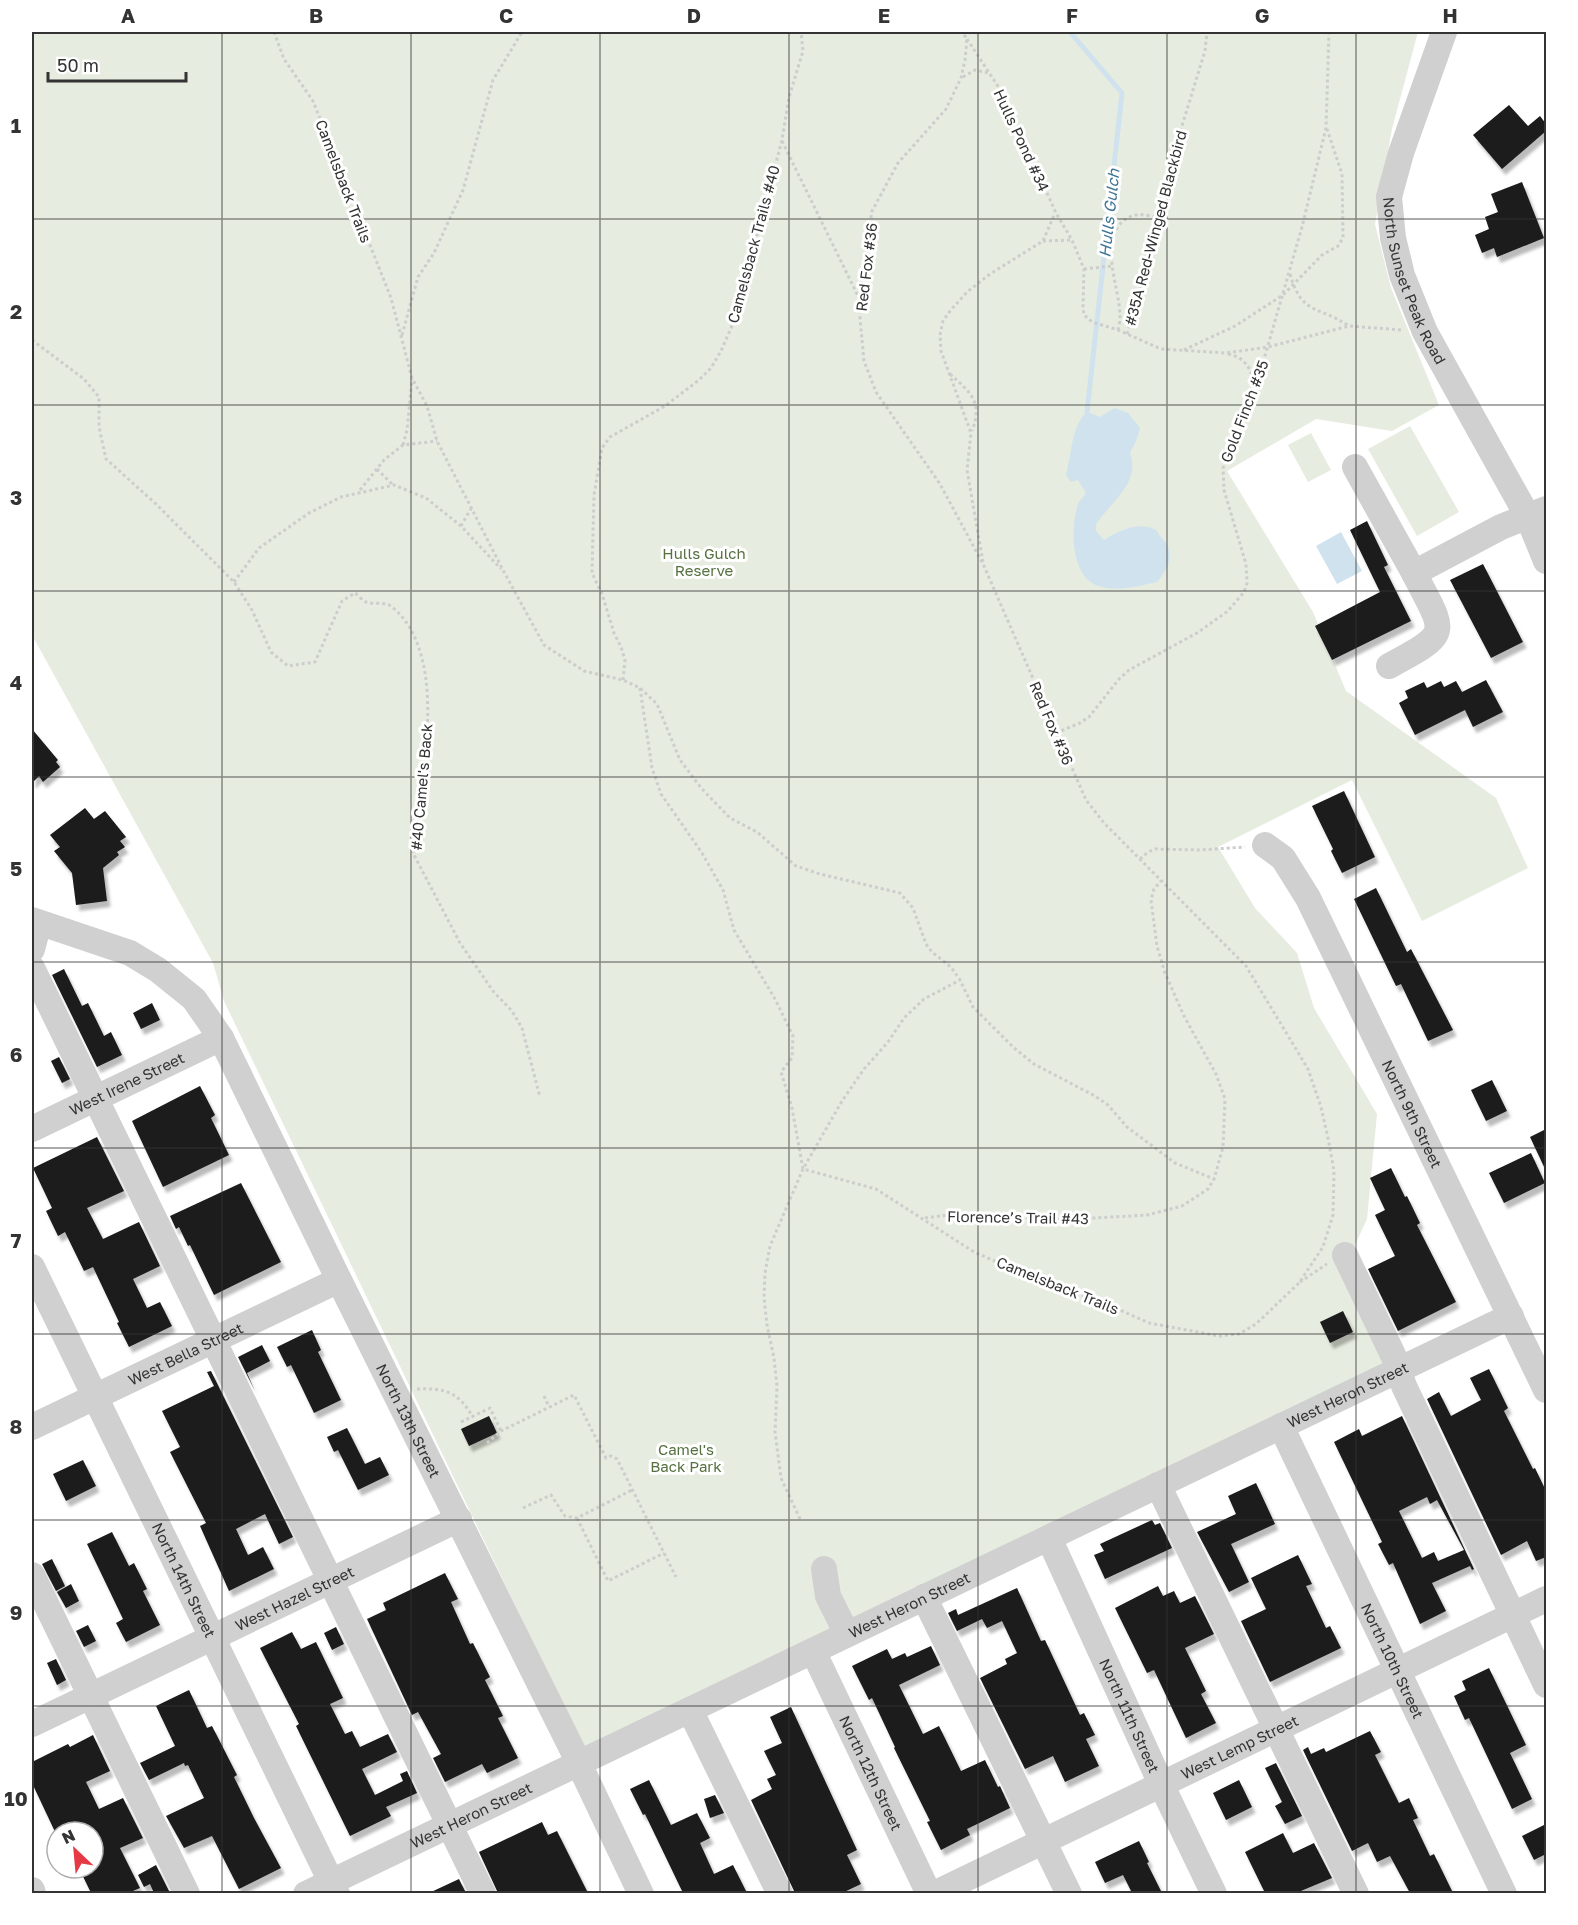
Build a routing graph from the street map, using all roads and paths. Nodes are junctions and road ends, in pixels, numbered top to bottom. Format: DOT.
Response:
graph roads {
  1 [pos="274,32"];
  2 [pos="522,32"];
  3 [pos="801,32"];
  4 [pos="962,32"];
  5 [pos="1207,32"];
  6 [pos="1329,32"];
  7 [pos="1444,32"];
  8 [pos="967,39"];
  9 [pos="989,73"];
  10 [pos="961,78"];
  11 [pos="1326,128"];
  12 [pos="782,140"];
  13 [pos="1056,213"];
  14 [pos="1157,218"];
  15 [pos="1072,240"];
  16 [pos="1043,241"];
  17 [pos="1113,266"];
  18 [pos="1084,269"];
  19 [pos="1290,272"];
  20 [pos="1294,286"];
  21 [pos="1283,295"];
  22 [pos="860,302"];
  23 [pos="1349,326"];
  24 [pos="1118,330"];
  25 [pos="1425,332"];
  26 [pos="1127,334"];
  27 [pos="402,337"];
  28 [pos="32,340"];
  29 [pos="1268,347"];
  30 [pos="1182,351"];
  31 [pos="1226,353"];
  32 [pos="950,373"];
  33 [pos="412,378"];
  34 [pos="1254,394"];
  35 [pos="971,433"];
  36 [pos="437,441"];
  37 [pos="403,445"];
  38 [pos="1354,467"];
  39 [pos="377,469"];
  40 [pos="394,485"];
  41 [pos="359,492"];
  42 [pos="472,507"];
  43 [pos="1537,513"];
  44 [pos="461,526"];
  45 [pos="1546,561"];
  46 [pos="984,566"];
  47 [pos="504,572"];
  48 [pos="1414,573"];
  49 [pos="234,582"];
  50 [pos="1389,666"];
  51 [pos="623,680"];
  52 [pos="640,688"];
  53 [pos="1056,733"];
  54 [pos="1265,845"];
  55 [pos="1140,859"];
  56 [pos="1161,880"];
  57 [pos="35,921"];
  58 [pos="32,949"];
  59 [pos="32,968"];
  60 [pos="960,980"];
  61 [pos="221,1038"];
  62 [pos="540,1097"];
  63 [pos="96,1098"];
  64 [pos="32,1129"];
  65 [pos="803,1169"];
  66 [pos="1214,1179"];
  67 [pos="924,1218"];
  68 [pos="1345,1255"];
  69 [pos="32,1267"];
  70 [pos="339,1280"];
  71 [pos="1299,1283"];
  72 [pos="1511,1316"];
  73 [pos="1256,1324"];
  74 [pos="213,1340"];
  75 [pos="1398,1371"];
  76 [pos="1546,1390"];
  77 [pos="397,1396"];
  78 [pos="543,1396"];
  79 [pos="94,1397"];
  80 [pos="549,1407"];
  81 [pos="473,1417"];
  82 [pos="461,1422"];
  83 [pos="1281,1426"];
  84 [pos="32,1427"];
  85 [pos="501,1431"];
  86 [pos="487,1443"];
  87 [pos="1158,1485"];
  88 [pos="632,1490"];
  89 [pos="524,1508"];
  90 [pos="577,1518"];
  91 [pos="459,1519"];
  92 [pos="800,1519"];
  93 [pos="1049,1538"];
  94 [pos="664,1553"];
  95 [pos="824,1569"];
  96 [pos="32,1575"];
  97 [pos="676,1577"];
  98 [pos="330,1581"];
  99 [pos="924,1597"];
  100 [pos="1546,1599"];
  101 [pos="1513,1615"];
  102 [pos="847,1634"];
  103 [pos="212,1638"];
  104 [pos="813,1651"];
  105 [pos="1397,1671"];
  106 [pos="1546,1685"];
  107 [pos="90,1696"];
  108 [pos="690,1710"];
  109 [pos="32,1724"];
  110 [pos="1276,1729"];
  111 [pos="579,1763"];
  112 [pos="1161,1784"];
  113 [pos="450,1825"];
  114 [pos="1043,1840"];
  115 [pos="334,1888"];
  116 [pos="187,1893"];
  117 [pos="306,1893"];
  118 [pos="483,1893"];
  119 [pos="641,1893"];
  120 [pos="780,1893"];
  121 [pos="931,1893"];
  122 [pos="1069,1893"];
  123 [pos="1214,1893"];
  124 [pos="1356,1893"];
  125 [pos="1504,1893"];
  1 -- 27 [label="path, Camelsback Trails"];
  2 -- 27 [label="path"];
  3 -- 12 [label="path, Camelsback Trails #40"];
  4 -- 8 [label="path"];
  5 -- 14 [label="path, #35A Red-Winged Blackbird"];
  6 -- 11 [label="path, Gold Finch #35"];
  7 -- 25 [label="street, North Sunset Peak Road"];
  8 -- 9 [label="path, Hulls Pond #34"];
  8 -- 10 [label="path, Red Fox #36"];
  9 -- 10 [label="path"];
  9 -- 13 [label="path, Hulls Pond #34"];
  10 -- 22 [label="path, Red Fox #36"];
  11 -- 19 [label="path, Gold Finch #35"];
  11 -- 20 [label="path"];
  12 -- 22 [label="path"];
  12 -- 51 [label="path, Camelsback Trails #40"];
  13 -- 15 [label="path, Hulls Pond #34"];
  13 -- 16 [label="path"];
  14 -- 17 [label="path"];
  14 -- 26 [label="path, #35A Red-Winged Blackbird"];
  15 -- 16 [label="path"];
  15 -- 18 [label="path, Hulls Pond #34"];
  16 -- 32 [label="path"];
  17 -- 18 [label="path"];
  17 -- 24 [label="path"];
  18 -- 24 [label="path, Hulls Pond #34"];
  19 -- 20 [label="path"];
  19 -- 21 [label="path, Gold Finch #35"];
  20 -- 21 [label="path"];
  20 -- 23 [label="path"];
  21 -- 29 [label="path, Gold Finch #35"];
  21 -- 30 [label="path"];
  22 -- 46 [label="path, Red Fox #36"];
  23 -- 25 [label="path, Hulls Pond #34"];
  23 -- 29 [label="path, Hulls Pond #34"];
  24 -- 26 [label="path, Hulls Pond #34"];
  25 -- 43 [label="street, North Sunset Peak Road"];
  26 -- 30 [label="path, Hulls Pond #34"];
  27 -- 33 [label="path"];
  28 -- 49 [label="path"];
  29 -- 31 [label="path, Hulls Pond #34"];
  29 -- 34 [label="path, Gold Finch #35"];
  30 -- 31 [label="path, Hulls Pond #34"];
  31 -- 34 [label="path"];
  32 -- 35 [label="path"];
  32 -- 35 [label="path"];
  33 -- 36 [label="path"];
  33 -- 37 [label="path"];
  34 -- 53 [label="path, Gold Finch #35"];
  35 -- 46 [label="path"];
  36 -- 37 [label="path"];
  36 -- 42 [label="path"];
  37 -- 39 [label="path"];
  38 -- 48 [label="street"];
  39 -- 40 [label="path"];
  39 -- 41 [label="path"];
  40 -- 41 [label="path"];
  40 -- 44 [label="path"];
  41 -- 49 [label="path"];
  42 -- 44 [label="path"];
  42 -- 47 [label="path"];
  43 -- 45 [label="street, North Sunset Peak Road"];
  43 -- 48 [label="street"];
  44 -- 47 [label="path"];
  46 -- 53 [label="path, Red Fox #36"];
  47 -- 51 [label="path"];
  48 -- 50 [label="street"];
  49 -- 62 [label="path, #40 Camel's Back"];
  51 -- 52 [label="path"];
  52 -- 60 [label="path"];
  52 -- 65 [label="path"];
  53 -- 55 [label="path, Red Fox #36"];
  54 -- 55 [label="path"];
  54 -- 72 [label="street, North 9th Street"];
  55 -- 56 [label="path, Red Fox #36"];
  56 -- 66 [label="path"];
  56 -- 71 [label="path, Red Fox #36"];
  57 -- 58 [label="street"];
  57 -- 61 [label="street, North 13th Street"];
  59 -- 63 [label="street"];
  60 -- 65 [label="path"];
  60 -- 66 [label="path"];
  61 -- 63 [label="street, West Irene Street"];
  61 -- 70 [label="street, North 13th Street"];
  63 -- 64 [label="street, West Irene Street"];
  63 -- 74 [label="street"];
  65 -- 67 [label="path, Camelsback Trails"];
  65 -- 92 [label="path"];
  66 -- 67 [label="path, Florence’s Trail #43"];
  67 -- 73 [label="path, Camelsback Trails"];
  68 -- 71 [label="path"];
  68 -- 75 [label="street"];
  69 -- 79 [label="street, North 14th Street"];
  70 -- 74 [label="street, West Bella Street"];
  70 -- 77 [label="street, North 13th Street"];
  71 -- 73 [label="path, Red Fox #36"];
  72 -- 75 [label="street, West Heron Street"];
  72 -- 76 [label="street, North 9th Street"];
  74 -- 79 [label="street, West Bella Street"];
  74 -- 98 [label="street"];
  75 -- 83 [label="street, West Heron Street"];
  75 -- 101 [label="street"];
  77 -- 81 [label="path"];
  77 -- 91 [label="street, North 13th Street"];
  78 -- 80 [label="path"];
  79 -- 84 [label="street, West Bella Street"];
  79 -- 103 [label="street, North 14th Street"];
  80 -- 85 [label="path"];
  80 -- 88 [label="path"];
  81 -- 82 [label="path"];
  81 -- 85 [label="path"];
  83 -- 87 [label="street, West Heron Street"];
  83 -- 105 [label="street, North 10th Street"];
  85 -- 86 [label="path"];
  87 -- 93 [label="street, West Heron Street"];
  87 -- 110 [label="street"];
  88 -- 90 [label="path"];
  88 -- 94 [label="path"];
  89 -- 90 [label="path"];
  90 -- 94 [label="path"];
  91 -- 98 [label="street, West Hazel Street"];
  91 -- 111 [label="street, North 13th Street"];
  93 -- 99 [label="street, West Heron Street"];
  93 -- 112 [label="street, North 11th Street"];
  94 -- 97 [label="path"];
  95 -- 102 [label="street"];
  96 -- 107 [label="street"];
  98 -- 103 [label="street, West Hazel Street"];
  98 -- 113 [label="street"];
  99 -- 102 [label="street, West Heron Street"];
  99 -- 114 [label="street"];
  100 -- 101 [label="street, West Lemp Street"];
  101 -- 105 [label="street, West Lemp Street"];
  101 -- 106 [label="street"];
  102 -- 104 [label="street, West Heron Street"];
  103 -- 107 [label="street, West Hazel Street"];
  103 -- 115 [label="street, North 14th Street"];
  104 -- 108 [label="street, West Heron Street"];
  104 -- 121 [label="street, North 12th Street"];
  105 -- 110 [label="street, West Lemp Street"];
  105 -- 125 [label="street, North 10th Street"];
  107 -- 109 [label="street, West Hazel Street"];
  107 -- 116 [label="street"];
  108 -- 111 [label="street, West Heron Street"];
  108 -- 120 [label="street"];
  110 -- 112 [label="street, West Lemp Street"];
  110 -- 124 [label="street"];
  111 -- 113 [label="street, West Heron Street"];
  111 -- 119 [label="street, North 13th Street"];
  112 -- 114 [label="street, West Lemp Street"];
  112 -- 123 [label="street, North 11th Street"];
  113 -- 115 [label="street, West Heron Street"];
  113 -- 118 [label="street"];
  114 -- 121 [label="street, West Lemp Street"];
  114 -- 122 [label="street"];
  115 -- 117 [label="street, West Heron Street"];
}
